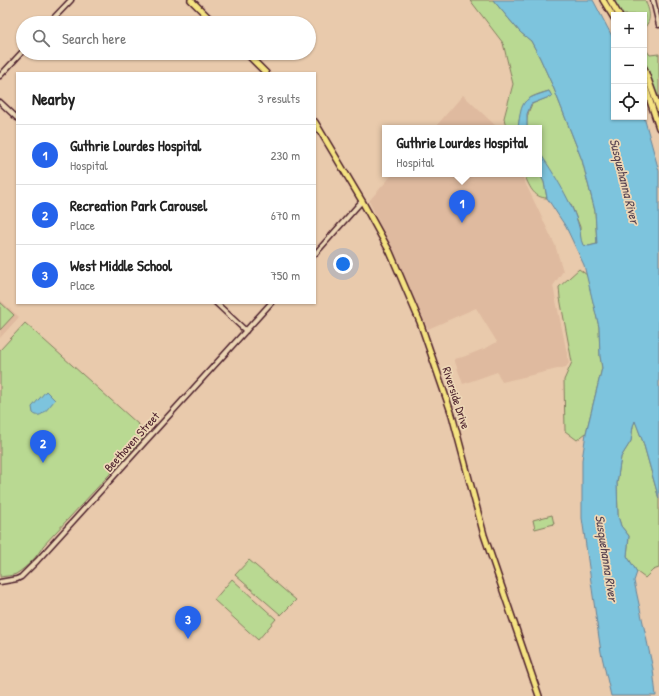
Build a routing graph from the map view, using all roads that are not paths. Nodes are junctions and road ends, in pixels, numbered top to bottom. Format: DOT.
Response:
graph roads {
  1 [pos="70,0"];
  2 [pos="191,0"];
  3 [pos="604,0"];
  4 [pos="610,0"];
  5 [pos="652,0"];
  6 [pos="616,12"];
  7 [pos="611,13"];
  8 [pos="55,16"];
  9 [pos="207,16"];
  10 [pos="659,25"];
  11 [pos="16,59"];
  12 [pos="253,60"];
  13 [pos="265,72"];
  14 [pos="0,76"];
  15 [pos="647,76"];
  16 [pos="644,84"];
  17 [pos="0,102"];
  18 [pos="659,109"];
  19 [pos="16,117"];
  20 [pos="316,124"];
  21 [pos="659,128"];
  22 [pos="362,201"];
  23 [pos="316,253"];
  24 [pos="217,304"];
  25 [pos="270,304"];
  26 [pos="246,330"];
  27 [pos="0,582"];
  28 [pos="539,696"];
  1 -- 8 [label="street"];
  2 -- 9 [label="main road"];
  3 -- 7 [label="main road"];
  4 -- 6 [label="main road"];
  5 -- 10 [label="street"];
  11 -- 14 [label="street"];
  12 -- 13 [label="main road"];
  15 -- 18 [label="main road"];
  16 -- 21 [label="main road"];
  17 -- 19 [label="street"];
  20 -- 22 [label="main road, Riverside Drive"];
  22 -- 23 [label="street"];
  22 -- 28 [label="main road, Riverside Drive"];
  24 -- 26 [label="street"];
  25 -- 26 [label="street, Beethoven Street"];
  26 -- 27 [label="street, Beethoven Street"];
}
